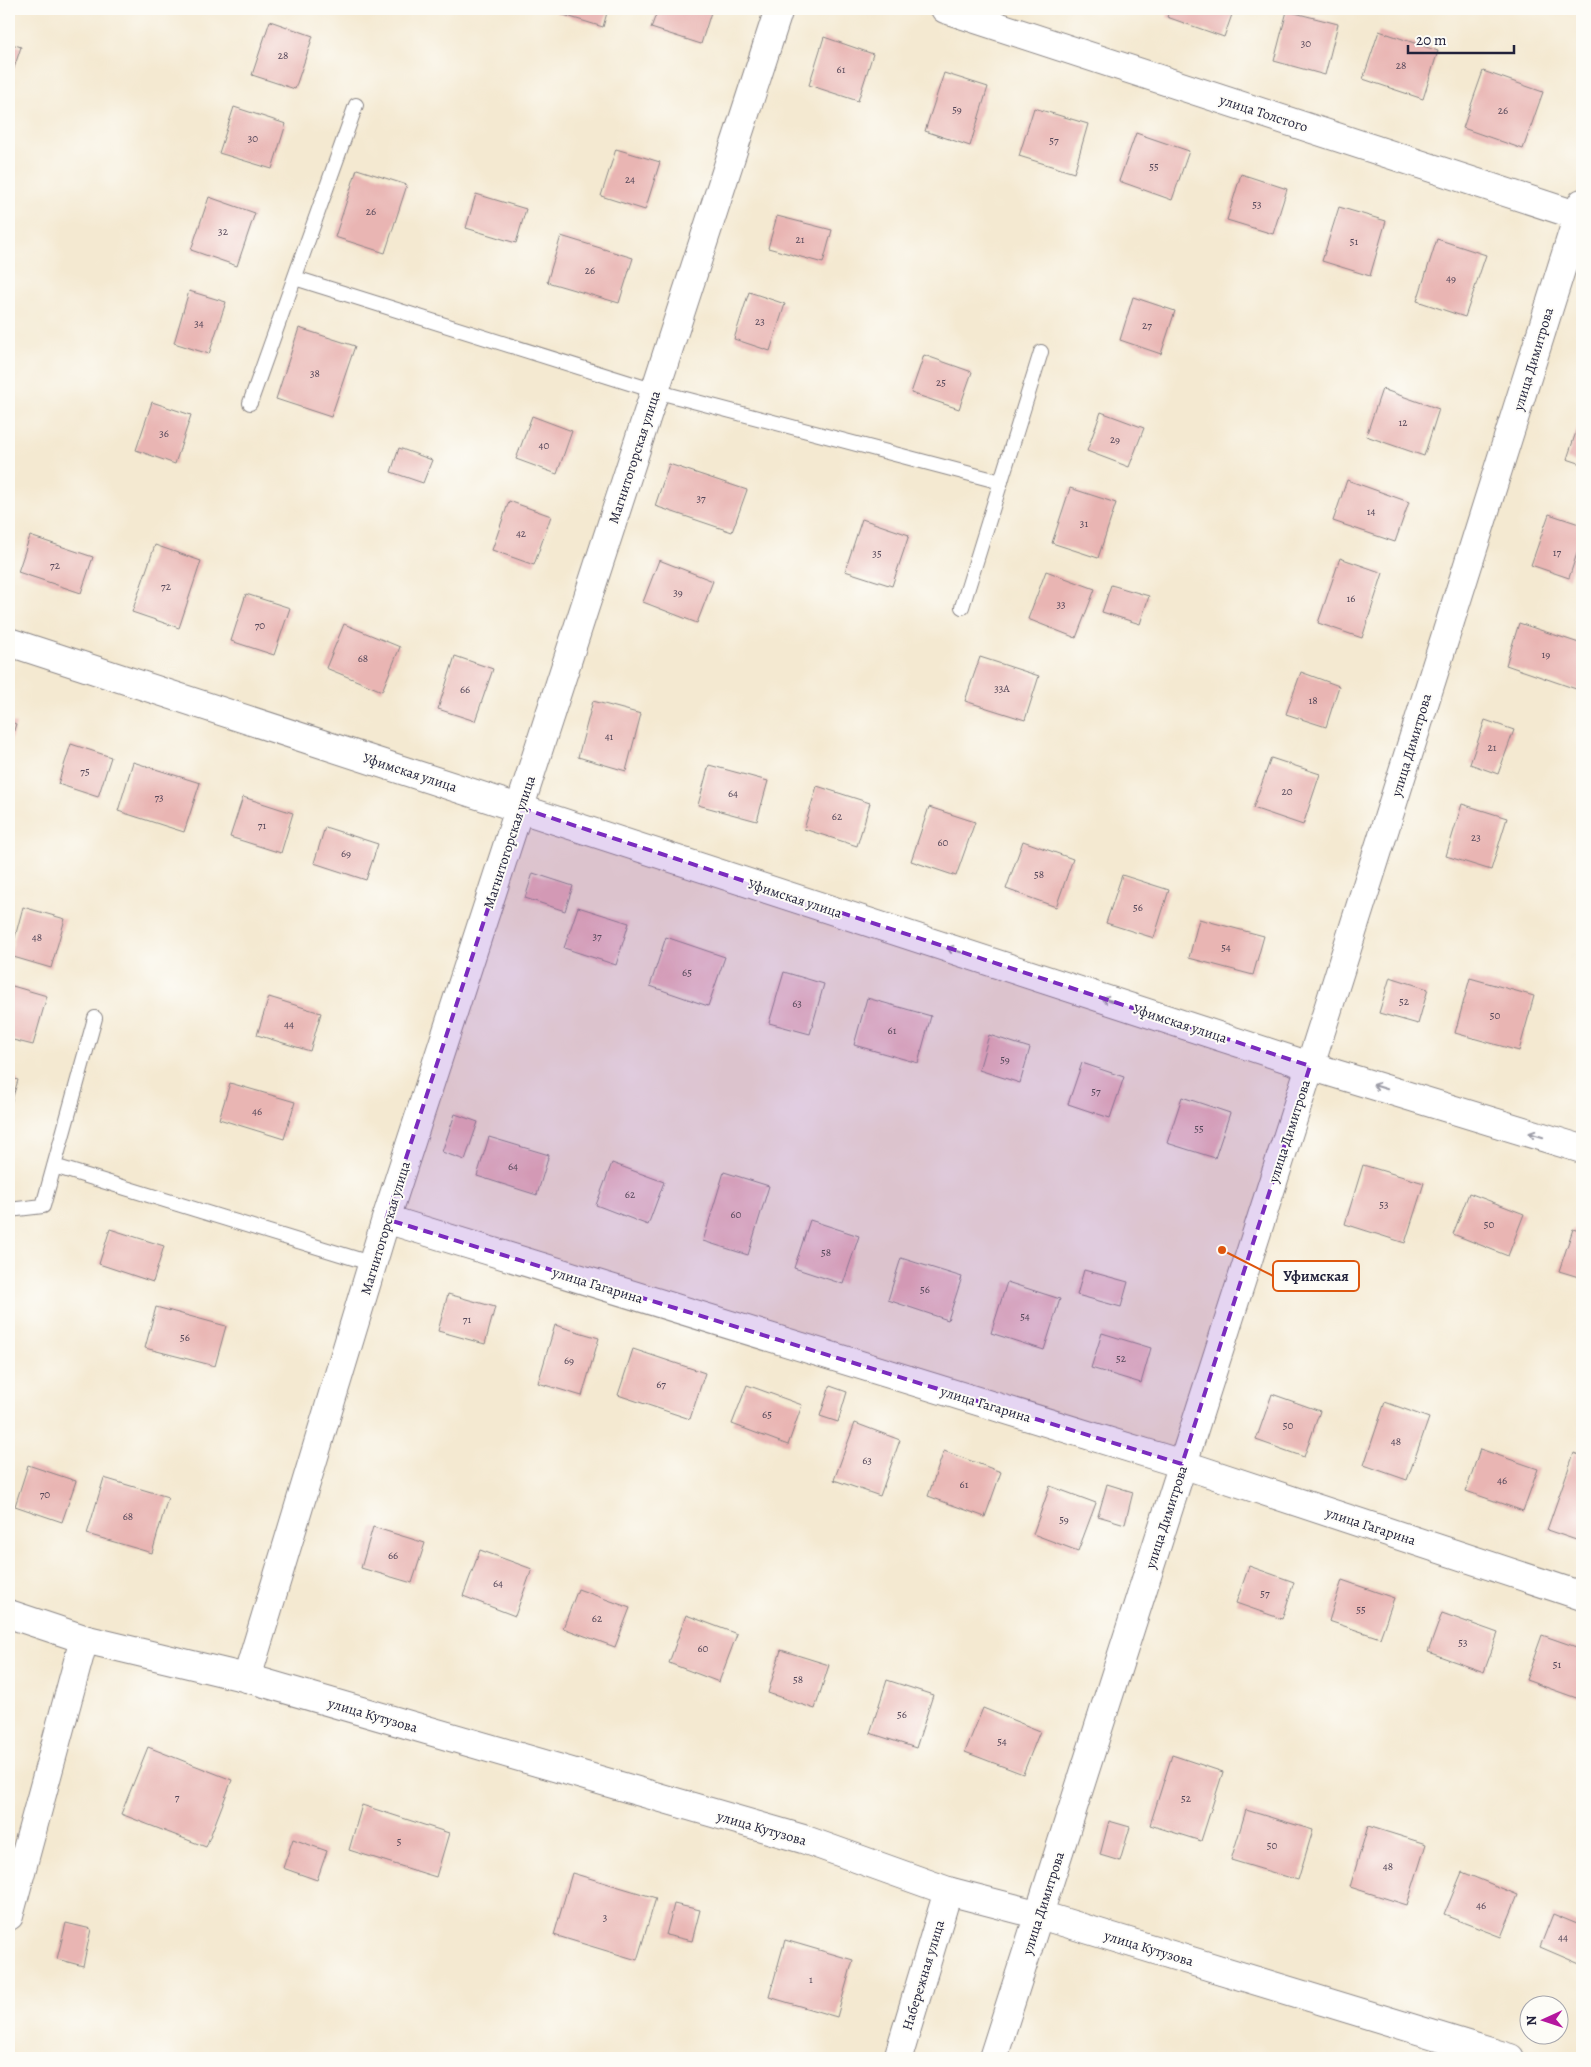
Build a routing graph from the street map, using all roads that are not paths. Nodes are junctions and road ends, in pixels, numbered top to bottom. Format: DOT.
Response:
graph roads {
  1 [pos="779,9"];
  2 [pos="946,9"];
  3 [pos="356,105"];
  4 [pos="1581,212"];
  5 [pos="295,278"];
  6 [pos="1041,352"];
  7 [pos="656,391"];
  8 [pos="250,403"];
  9 [pos="1001,482"];
  10 [pos="962,607"];
  11 [pos="9,642"];
  12 [pos="521,808"];
  13 [pos="95,1018"];
  14 [pos="1310,1066"];
  15 [pos="1582,1149"];
  16 [pos="54,1166"];
  17 [pos="9,1210"];
  18 [pos="386,1219"];
  19 [pos="373,1264"];
  20 [pos="1182,1464"];
  21 [pos="1582,1596"];
  22 [pos="9,1614"];
  23 [pos="84,1639"];
  24 [pos="247,1678"];
  25 [pos="948,1891"];
  26 [pos="1040,1915"];
  27 [pos="9,1916"];
  28 [pos="898,2058"];
  29 [pos="993,2058"];
  30 [pos="1510,2058"];
  1 -- 7 [label="street, Магнитогорская улица"];
  2 -- 4 [label="street, улица Толстого"];
  3 -- 5 [label="lane"];
  4 -- 14 [label="street, улица Димитрова"];
  5 -- 7 [label="lane"];
  5 -- 8 [label="lane"];
  6 -- 9 [label="lane"];
  7 -- 9 [label="lane"];
  7 -- 12 [label="street, Магнитогорская улица"];
  9 -- 10 [label="lane"];
  11 -- 12 [label="street, Уфимская улица"];
  14 -- 12 [label="street, Уфимская улица, one-way"];
  12 -- 18 [label="street, Магнитогорская улица"];
  13 -- 16 [label="lane"];
  15 -- 14 [label="street, Уфимская улица, one-way"];
  14 -- 20 [label="street, улица Димитрова"];
  16 -- 17 [label="lane"];
  16 -- 19 [label="lane"];
  18 -- 19 [label="street, Магнитогорская улица"];
  18 -- 20 [label="street, улица Гагарина"];
  19 -- 24 [label="street, Магнитогорская улица"];
  20 -- 21 [label="street, улица Гагарина"];
  20 -- 26 [label="street, улица Димитрова"];
  22 -- 23 [label="street, улица Кутузова"];
  23 -- 24 [label="street, улица Кутузова"];
  23 -- 27 [label="street"];
  24 -- 25 [label="street, улица Кутузова"];
  25 -- 26 [label="street, улица Кутузова"];
  25 -- 28 [label="street, Набережная улица"];
  26 -- 29 [label="street, улица Димитрова"];
  26 -- 30 [label="street, улица Кутузова"];
}
